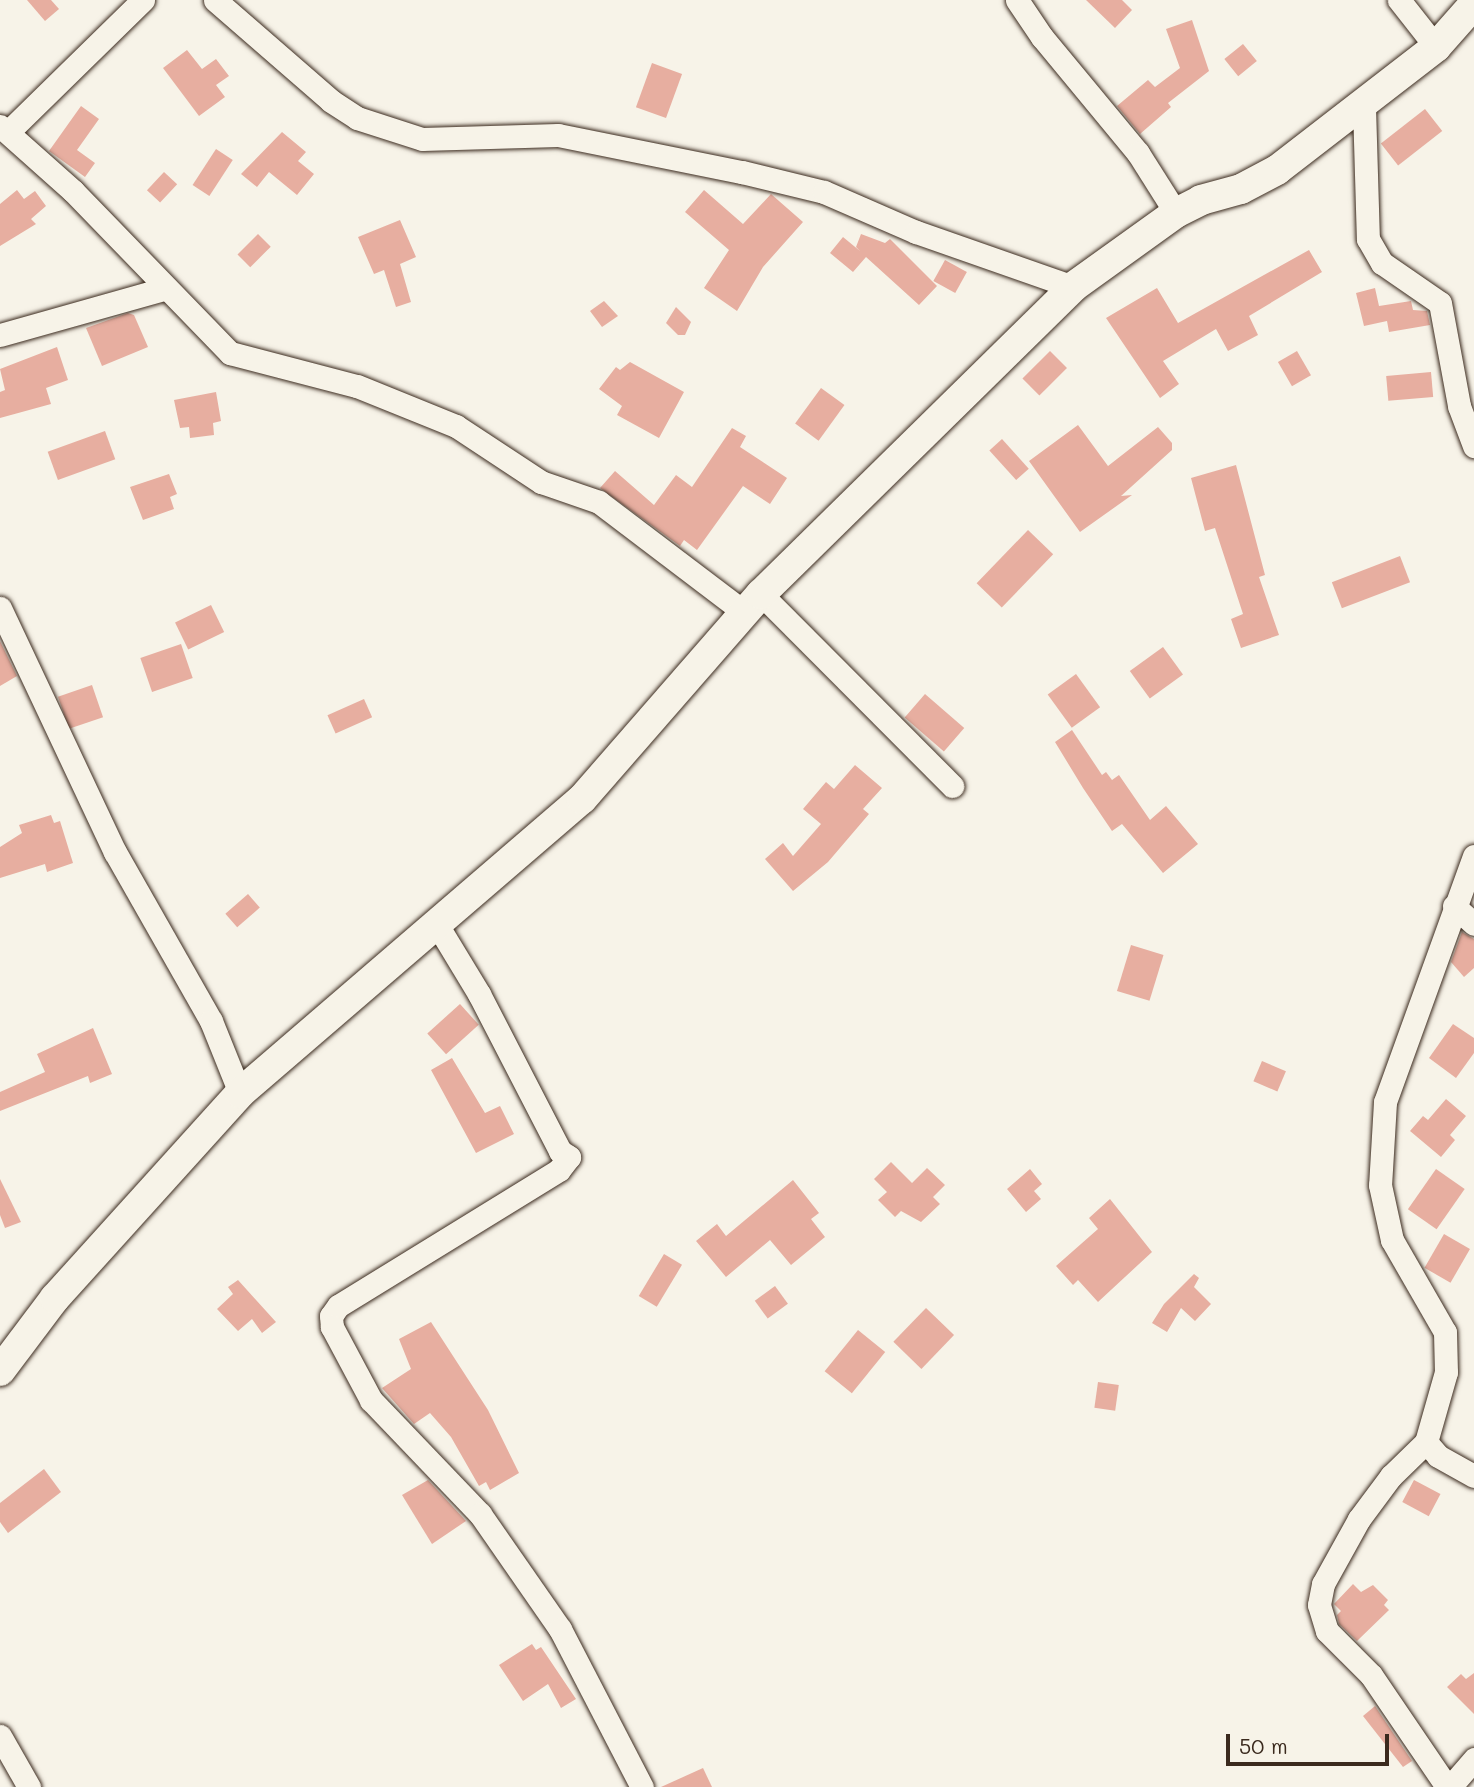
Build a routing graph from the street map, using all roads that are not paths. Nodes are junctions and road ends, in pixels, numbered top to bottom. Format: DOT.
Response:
graph roads {
  1 [pos="143,0"];
  2 [pos="215,0"];
  3 [pos="1017,0"];
  4 [pos="1399,0"];
  5 [pos="1474,4"];
  6 [pos="1436,47"];
  7 [pos="1364,107"];
  8 [pos="4,129"];
  9 [pos="1176,213"];
  10 [pos="1073,287"];
  11 [pos="166,288"];
  12 [pos="0,335"];
  13 [pos="1467,404"];
  14 [pos="1474,446"];
  15 [pos="753,603"];
  16 [pos="0,608"];
  17 [pos="952,786"];
  18 [pos="1474,856"];
  19 [pos="1454,906"];
  20 [pos="436,923"];
  21 [pos="1474,924"];
  22 [pos="240,1093"];
  23 [pos="0,1371"];
  24 [pos="1426,1442"];
  25 [pos="1474,1476"];
  26 [pos="0,1735"];
  27 [pos="1474,1759"];
  28 [pos="29,1787"];
  29 [pos="642,1787"];
  30 [pos="1449,1787"];
  1 -- 8 [label="street"];
  2 -- 10 [label="street"];
  3 -- 9 [label="street"];
  4 -- 6 [label="street"];
  5 -- 6 [label="street"];
  6 -- 7 [label="street"];
  7 -- 9 [label="street"];
  7 -- 13 [label="street"];
  8 -- 11 [label="street"];
  9 -- 10 [label="street"];
  10 -- 15 [label="street"];
  11 -- 12 [label="street"];
  11 -- 15 [label="street"];
  13 -- 14 [label="street"];
  15 -- 17 [label="street"];
  15 -- 20 [label="street"];
  16 -- 22 [label="street"];
  18 -- 19 [label="street"];
  19 -- 21 [label="street"];
  19 -- 24 [label="street"];
  20 -- 22 [label="street"];
  20 -- 29 [label="street"];
  22 -- 23 [label="street"];
  24 -- 25 [label="street"];
  24 -- 30 [label="street"];
  26 -- 28 [label="street"];
  27 -- 30 [label="street"];
}
